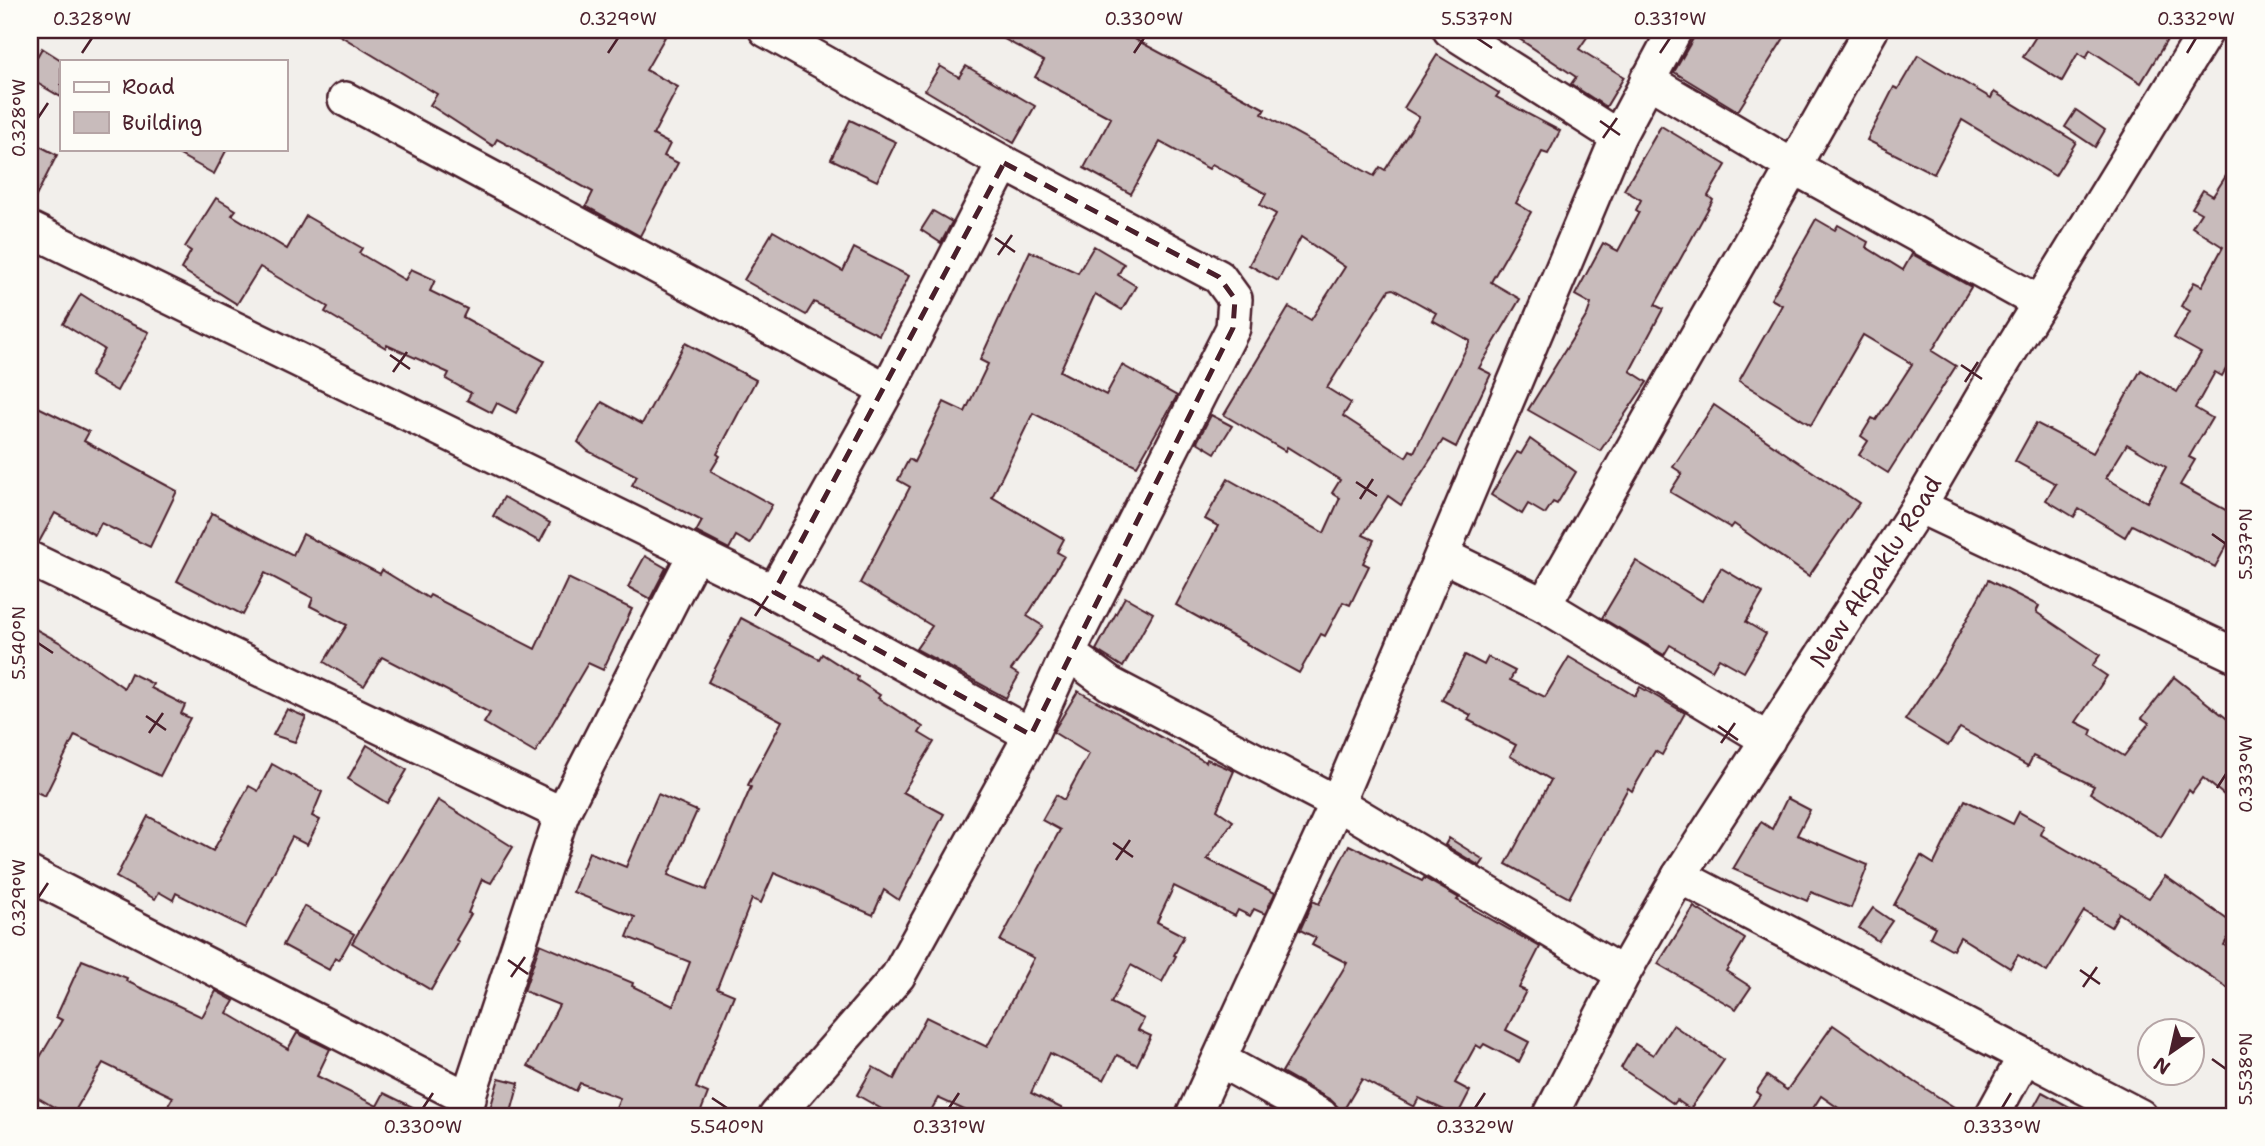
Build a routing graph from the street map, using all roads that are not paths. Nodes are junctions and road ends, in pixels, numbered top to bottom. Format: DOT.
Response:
graph roads {
  1 [pos="1450,30"];
  2 [pos="1675,30"];
  3 [pos="1871,30"];
  4 [pos="2207,30"];
  5 [pos="776,32"];
  6 [pos="1647,80"];
  7 [pos="345,99"];
  8 [pos="1618,137"];
  9 [pos="1004,163"];
  10 [pos="1794,167"];
  11 [pos="30,229"];
  12 [pos="2040,303"];
  13 [pos="887,390"];
  14 [pos="1919,506"];
  15 [pos="695,554"];
  16 [pos="1442,555"];
  17 [pos="30,559"];
  18 [pos="774,592"];
  19 [pos="1544,605"];
  20 [pos="2233,649"];
  21 [pos="1068,653"];
  22 [pos="1031,735"];
  23 [pos="1768,740"];
  24 [pos="1337,803"];
  25 [pos="562,814"];
  26 [pos="30,874"];
  27 [pos="1679,876"];
  28 [pos="1623,974"];
  29 [pos="2025,1056"];
  30 [pos="1220,1060"];
  31 [pos="465,1108"];
  32 [pos="776,1116"];
  33 [pos="1193,1116"];
  34 [pos="1321,1116"];
  35 [pos="1550,1116"];
  36 [pos="1992,1116"];
  37 [pos="2140,1116"];
  1 -- 8 [label="street"];
  2 -- 6 [label="street"];
  3 -- 10 [label="street"];
  4 -- 12 [label="street, New Akpaklu Road"];
  5 -- 9 [label="street"];
  6 -- 8 [label="street"];
  6 -- 10 [label="street"];
  7 -- 13 [label="street"];
  8 -- 16 [label="street"];
  9 -- 13 [label="street"];
  9 -- 21 [label="street"];
  10 -- 12 [label="street"];
  10 -- 19 [label="street"];
  11 -- 15 [label="street"];
  12 -- 14 [label="street, New Akpaklu Road"];
  13 -- 18 [label="street"];
  14 -- 20 [label="street"];
  14 -- 23 [label="street, New Akpaklu Road"];
  15 -- 18 [label="street"];
  15 -- 25 [label="street"];
  16 -- 19 [label="street"];
  16 -- 24 [label="street"];
  17 -- 25 [label="street"];
  18 -- 22 [label="street"];
  19 -- 23 [label="street"];
  21 -- 22 [label="street"];
  21 -- 24 [label="street"];
  22 -- 32 [label="street"];
  23 -- 27 [label="street, New Akpaklu Road"];
  24 -- 28 [label="street"];
  24 -- 30 [label="street"];
  25 -- 31 [label="street"];
  26 -- 31 [label="street"];
  27 -- 28 [label="street, New Akpaklu Road"];
  27 -- 29 [label="street"];
  28 -- 35 [label="street, New Akpaklu Road"];
  29 -- 36 [label="street"];
  29 -- 37 [label="street"];
  30 -- 33 [label="street"];
  30 -- 34 [label="street"];
}
